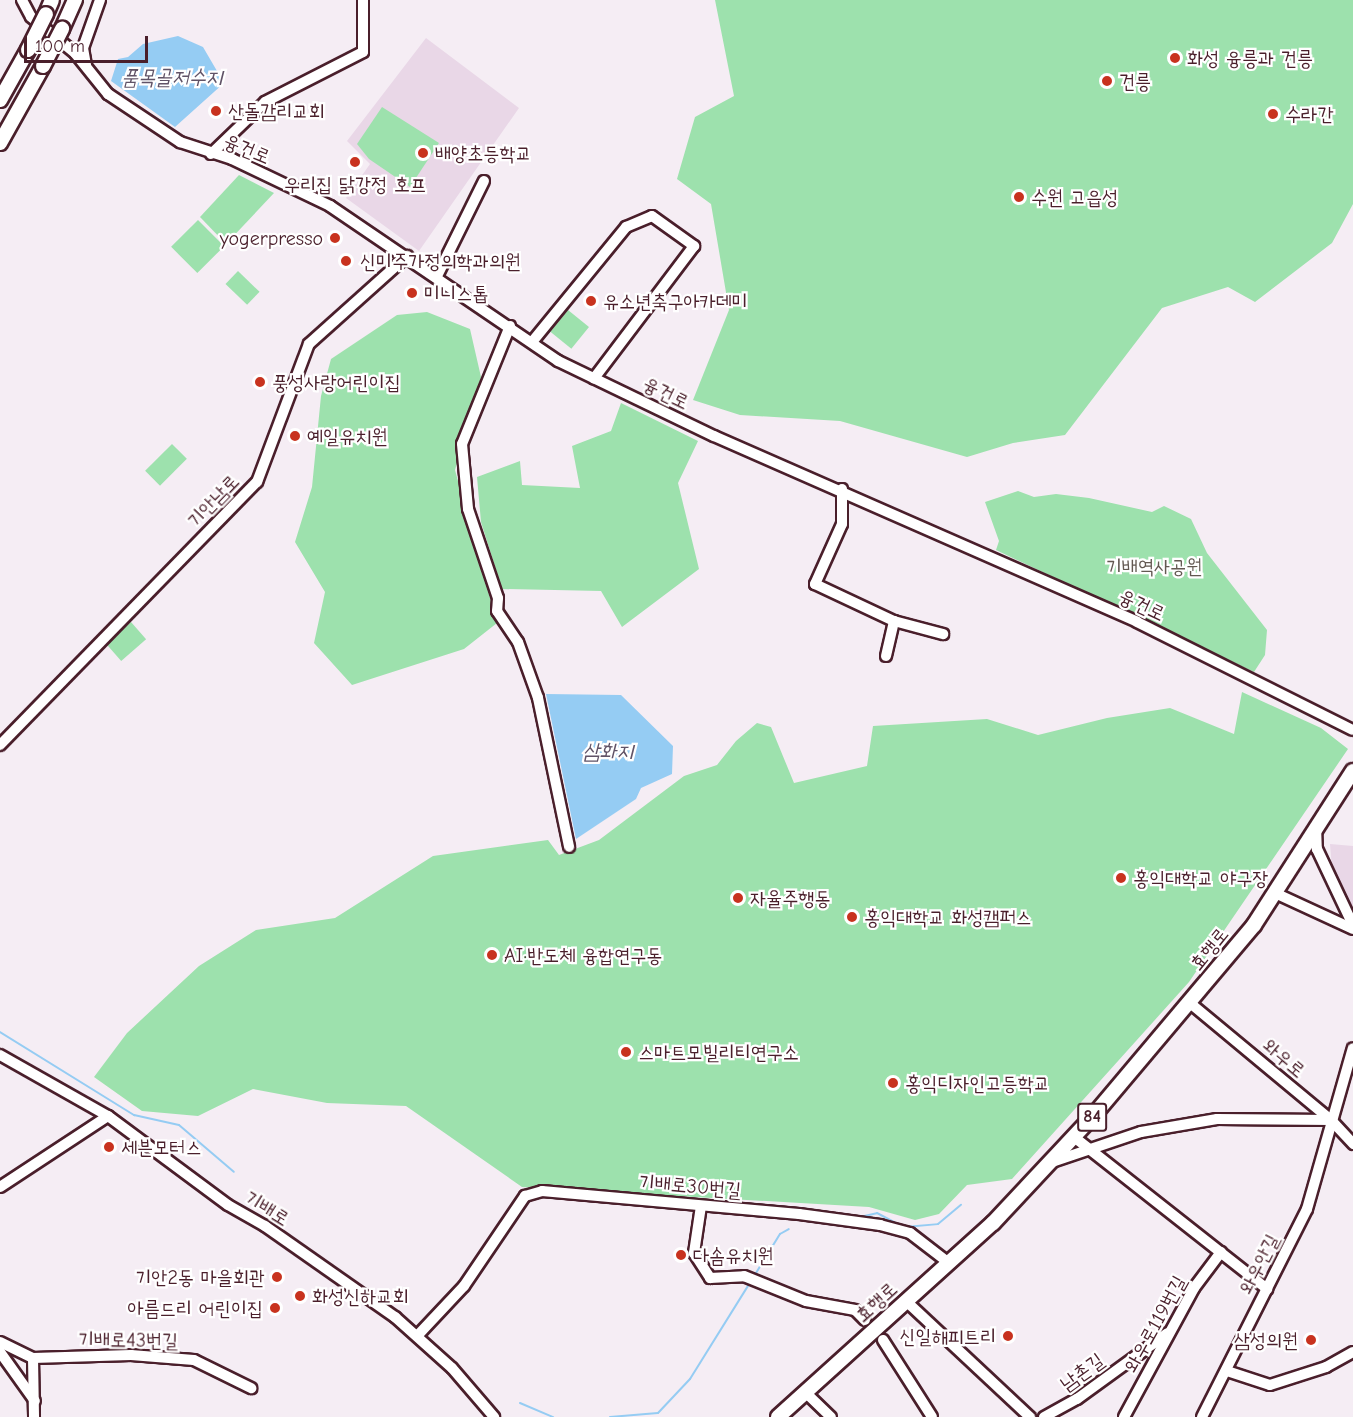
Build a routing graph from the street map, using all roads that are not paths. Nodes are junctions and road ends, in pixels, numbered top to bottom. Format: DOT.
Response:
graph roads {
  1 [pos="22,0"];
  2 [pos="52,0"];
  3 [pos="75,0"];
  4 [pos="100,0"];
  5 [pos="363,0"];
  6 [pos="86,69"];
  7 [pos="0,100"];
  8 [pos="0,143"];
  9 [pos="211,154"];
  10 [pos="484,181"];
  11 [pos="407,256"];
  12 [pos="437,276"];
  13 [pos="510,326"];
  14 [pos="532,342"];
  15 [pos="594,378"];
  16 [pos="842,489"];
  17 [pos="894,621"];
  18 [pos="943,634"];
  19 [pos="886,656"];
  20 [pos="1349,728"];
  21 [pos="1353,737"];
  22 [pos="0,745"];
  23 [pos="1353,771"];
  24 [pos="1316,825"];
  25 [pos="568,847"];
  26 [pos="1275,892"];
  27 [pos="1353,927"];
  28 [pos="1190,1003"];
  29 [pos="1353,1048"];
  30 [pos="0,1055"];
  31 [pos="108,1116"];
  32 [pos="1330,1120"];
  33 [pos="1074,1137"];
  34 [pos="1353,1144"];
  35 [pos="1090,1149"];
  36 [pos="1049,1163"];
  37 [pos="0,1187"];
  38 [pos="701,1206"];
  39 [pos="1221,1252"];
  40 [pos="949,1263"];
  41 [pos="1267,1289"];
  42 [pos="906,1301"];
  43 [pos="865,1320"];
  44 [pos="1169,1332"];
  45 [pos="418,1335"];
  46 [pos="883,1340"];
  47 [pos="0,1342"];
  48 [pos="0,1352"];
  49 [pos="1353,1352"];
  50 [pos="33,1358"];
  51 [pos="1227,1371"];
  52 [pos="251,1388"];
  53 [pos="805,1392"];
  54 [pos="35,1401"];
  55 [pos="925,1415"];
  56 [pos="34,1417"];
  57 [pos="494,1417"];
  58 [pos="778,1417"];
  59 [pos="831,1417"];
  60 [pos="1029,1417"];
  61 [pos="1044,1417"];
  62 [pos="1124,1417"];
  63 [pos="1202,1417"];
  1 -- 6 [label="street, 융건로"];
  2 -- 7 [label="main road, bridge"];
  3 -- 8 [label="main road, bridge"];
  4 -- 6 [label="street"];
  5 -- 9 [label="street"];
  6 -- 9 [label="street, 융건로"];
  9 -- 11 [label="street, 융건로"];
  10 -- 12 [label="street"];
  11 -- 12 [label="street, 융건로"];
  11 -- 22 [label="street, 기안남로"];
  12 -- 13 [label="street, 융건로"];
  13 -- 14 [label="street, 융건로"];
  13 -- 25 [label="street"];
  14 -- 15 [label="street, 융건로"];
  14 -- 15 [label="street"];
  15 -- 16 [label="street, 융건로"];
  16 -- 17 [label="street"];
  16 -- 20 [label="street, 융건로"];
  17 -- 18 [label="street"];
  17 -- 19 [label="street"];
  20 -- 21 [label="street"];
  23 -- 24 [label="main road, 효행로 / 84"];
  24 -- 26 [label="main road, 효행로 / 84"];
  24 -- 27 [label="street"];
  26 -- 27 [label="street"];
  26 -- 28 [label="main road, 효행로 / 84"];
  28 -- 32 [label="street, 와우로"];
  28 -- 33 [label="main road, 효행로 / 84"];
  29 -- 32 [label="street, 와우안길"];
  30 -- 31 [label="street, 기배로"];
  31 -- 37 [label="street"];
  31 -- 45 [label="street, 기배로"];
  32 -- 34 [label="street, 와우로"];
  32 -- 35 [label="street"];
  32 -- 41 [label="street, 와우안길"];
  33 -- 35 [label="street"];
  33 -- 36 [label="main road, 효행로 / 84"];
  35 -- 36 [label="street"];
  35 -- 39 [label="street"];
  36 -- 40 [label="main road, 효행로 / 84"];
  38 -- 40 [label="street, 기배로30번길"];
  38 -- 43 [label="street"];
  38 -- 45 [label="street, 기배로30번길"];
  39 -- 41 [label="street"];
  39 -- 44 [label="street, 와우로119번길"];
  40 -- 42 [label="main road, 효행로 / 84"];
  41 -- 51 [label="street, 와우안길"];
  42 -- 53 [label="main road, 효행로 / 84"];
  42 -- 60 [label="street"];
  44 -- 61 [label="street, 남촌길"];
  44 -- 62 [label="street, 와우로119번길"];
  45 -- 57 [label="street, 기배로"];
  46 -- 55 [label="street"];
  47 -- 50 [label="street"];
  48 -- 54 [label="street"];
  49 -- 51 [label="street"];
  50 -- 52 [label="street, 기배로43번길"];
  50 -- 54 [label="street"];
  51 -- 63 [label="street, 와우안길"];
  53 -- 58 [label="main road, 효행로 / 84"];
  53 -- 59 [label="street"];
  54 -- 56 [label="street"];
}
